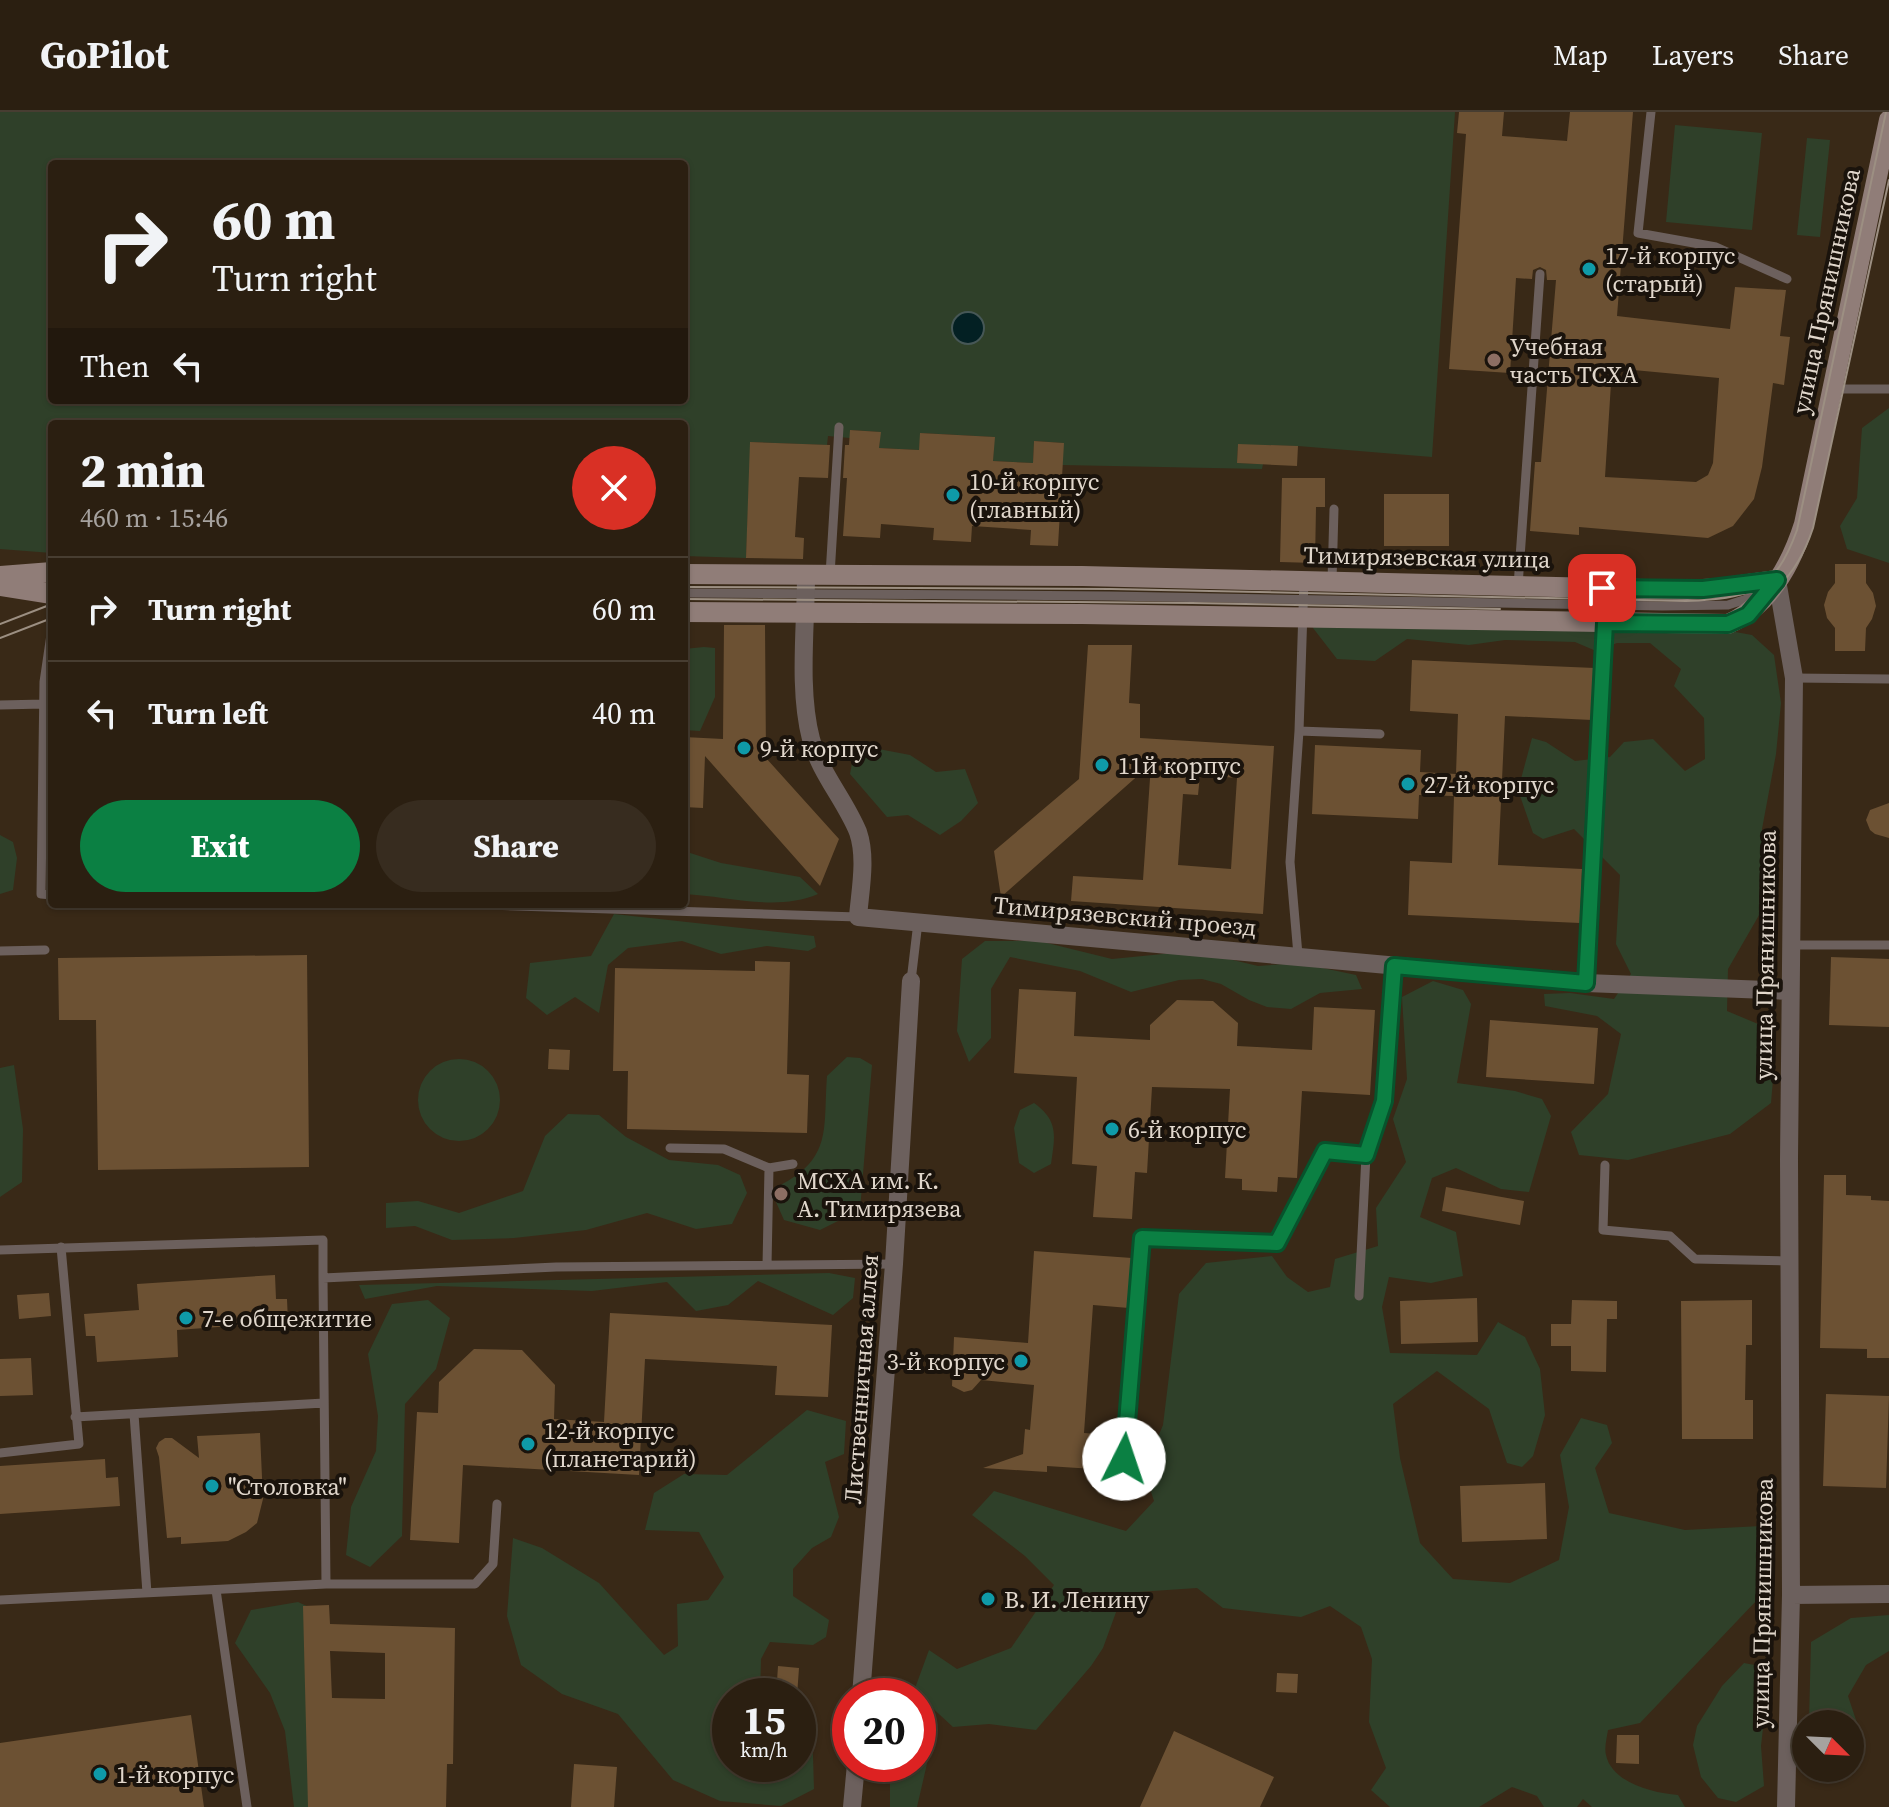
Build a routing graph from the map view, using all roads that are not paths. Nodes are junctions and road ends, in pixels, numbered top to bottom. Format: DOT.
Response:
graph roads {
  1 [pos="1651,112"];
  2 [pos="1889,120"];
  3 [pos="1540,274"];
  4 [pos="1787,279"];
  5 [pos="1831,389"];
  6 [pos="1889,389"];
  7 [pos="839,427"];
  8 [pos="1334,509"];
  9 [pos="48,573"];
  10 [pos="688,575"];
  11 [pos="830,575"];
  12 [pos="1777,580"];
  13 [pos="0,581"];
  14 [pos="1332,581"];
  15 [pos="48,584"];
  16 [pos="1518,586"];
  17 [pos="48,593"];
  18 [pos="688,593"];
  19 [pos="806,594"];
  20 [pos="1303,599"];
  21 [pos="688,611"];
  22 [pos="1605,623"];
  23 [pos="48,655"];
  24 [pos="1794,678"];
  25 [pos="1889,679"];
  26 [pos="44,704"];
  27 [pos="0,705"];
  28 [pos="1299,731"];
  29 [pos="1380,734"];
  30 [pos="48,895"];
  31 [pos="622,908"];
  32 [pos="858,917"];
  33 [pos="918,922"];
  34 [pos="1791,945"];
  35 [pos="1889,945"];
  36 [pos="45,950"];
  37 [pos="0,951"];
  38 [pos="1298,955"];
  39 [pos="1394,966"];
  40 [pos="911,981"];
  41 [pos="1586,983"];
  42 [pos="1790,991"];
  43 [pos="670,1148"];
  44 [pos="1366,1155"];
  45 [pos="793,1164"];
  46 [pos="1605,1165"];
  47 [pos="769,1168"];
  48 [pos="61,1247"];
  49 [pos="0,1250"];
  50 [pos="1789,1261"];
  51 [pos="894,1264"];
  52 [pos="767,1265"];
  53 [pos="323,1278"];
  54 [pos="1359,1296"];
  55 [pos="324,1403"];
  56 [pos="134,1414"];
  57 [pos="75,1417"];
  58 [pos="0,1453"];
  59 [pos="1122,1490"];
  60 [pos="497,1504"];
  61 [pos="326,1584"];
  62 [pos="216,1590"];
  63 [pos="147,1593"];
  64 [pos="1889,1594"];
  65 [pos="1791,1595"];
  66 [pos="0,1600"];
  67 [pos="862,1678"];
  68 [pos="854,1782"];
  69 [pos="247,1807"];
  70 [pos="852,1807"];
  71 [pos="1786,1807"];
  1 -- 4 [label="lane"];
  2 -- 5 [label="main road, улица Прянишникова"];
  3 -- 16 [label="lane"];
  5 -- 6 [label="lane"];
  5 -- 12 [label="main road, улица Прянишникова"];
  7 -- 11 [label="lane"];
  8 -- 14 [label="lane"];
  9 -- 13 [label="main road"];
  10 -- 19 [label="main road, Тимирязевская улица"];
  11 -- 19 [label="main road, Тимирязевская улица"];
  11 -- 20 [label="main road, Тимирязевская улица"];
  12 -- 16 [label="main road, Тимирязевская улица"];
  12 -- 20 [label="lane"];
  12 -- 22 [label="main road, Тимирязевская улица"];
  12 -- 24 [label="street, улица Прянишникова"];
  13 -- 15 [label="lane"];
  13 -- 17 [label="main road"];
  14 -- 16 [label="main road, Тимирязевская улица"];
  14 -- 20 [label="main road, Тимирязевская улица"];
  18 -- 19 [label="lane"];
  19 -- 20 [label="main road, Тимирязевская улица"];
  19 -- 21 [label="main road, Тимирязевская улица"];
  19 -- 32 [label="street"];
  20 -- 22 [label="main road, Тимирязевская улица"];
  20 -- 28 [label="lane"];
  22 -- 41 [label="lane"];
  23 -- 26 [label="lane"];
  24 -- 25 [label="lane"];
  24 -- 34 [label="street, улица Прянишникова"];
  26 -- 27 [label="lane"];
  26 -- 30 [label="lane"];
  28 -- 29 [label="lane"];
  28 -- 38 [label="lane"];
  31 -- 32 [label="lane, Тимирязевский проезд"];
  32 -- 33 [label="street, Тимирязевский проезд"];
  33 -- 38 [label="street, Тимирязевский проезд"];
  33 -- 40 [label="lane, Лиственничная аллея"];
  34 -- 35 [label="lane"];
  34 -- 42 [label="street, улица Прянишникова"];
  36 -- 37 [label="lane"];
  38 -- 39 [label="street, Тимирязевский проезд"];
  39 -- 41 [label="street, Тимирязевский проезд"];
  39 -- 44 [label="lane"];
  40 -- 51 [label="street, Лиственничная аллея"];
  41 -- 42 [label="street, Тимирязевский проезд"];
  42 -- 50 [label="street, улица Прянишникова"];
  43 -- 47 [label="lane"];
  44 -- 54 [label="lane"];
  44 -- 59 [label="lane"];
  45 -- 47 [label="lane"];
  46 -- 50 [label="lane"];
  47 -- 52 [label="lane"];
  48 -- 49 [label="lane"];
  48 -- 53 [label="lane"];
  48 -- 57 [label="lane"];
  50 -- 65 [label="street, улица Прянишникова"];
  51 -- 52 [label="lane"];
  51 -- 67 [label="street, Лиственничная аллея"];
  52 -- 53 [label="lane"];
  53 -- 55 [label="lane"];
  55 -- 56 [label="lane"];
  55 -- 61 [label="lane"];
  56 -- 57 [label="lane"];
  56 -- 63 [label="lane"];
  57 -- 58 [label="lane"];
  60 -- 61 [label="lane"];
  61 -- 62 [label="lane"];
  62 -- 63 [label="lane"];
  62 -- 69 [label="lane"];
  63 -- 66 [label="lane"];
  64 -- 65 [label="street"];
  65 -- 71 [label="street, улица Прянишникова"];
  68 -- 70 [label="street"];
}
